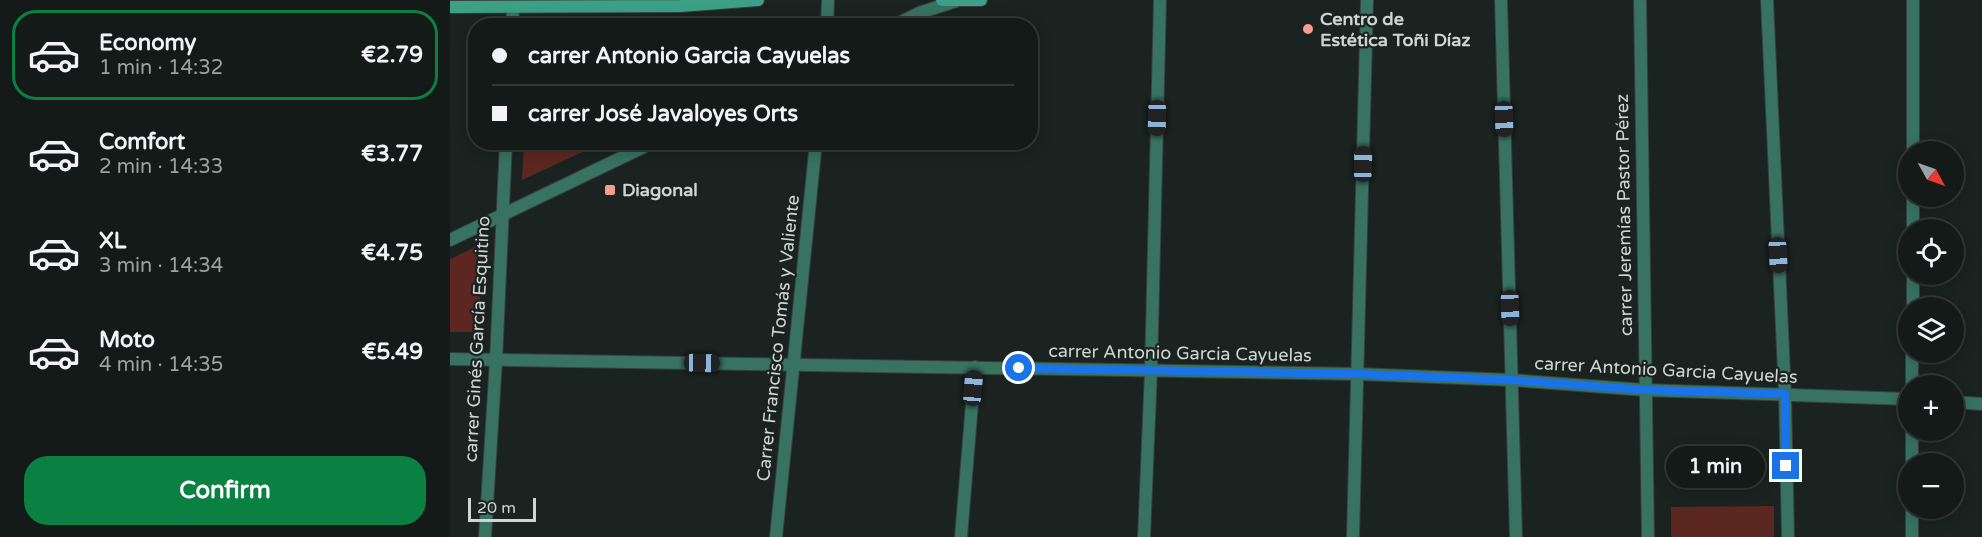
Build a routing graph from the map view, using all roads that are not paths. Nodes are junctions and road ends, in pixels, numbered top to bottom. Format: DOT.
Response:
graph roads {
  1 [pos="758,0"];
  2 [pos="828,0"];
  3 [pos="942,0"];
  4 [pos="981,0"];
  5 [pos="1160,0"];
  6 [pos="1367,0"];
  7 [pos="1501,0"];
  8 [pos="1640,0"];
  9 [pos="1767,0"];
  10 [pos="1913,0"];
  11 [pos="957,1"];
  12 [pos="484,3"];
  13 [pos="534,3"];
  14 [pos="680,3"];
  15 [pos="450,7"];
  16 [pos="513,8"];
  17 [pos="512,18"];
  18 [pos="827,18"];
  19 [pos="910,18"];
  20 [pos="1913,141"];
  21 [pos="505,150"];
  22 [pos="637,150"];
  23 [pos="815,150"];
  24 [pos="501,216"];
  25 [pos="450,240"];
  26 [pos="450,359"];
  27 [pos="496,360"];
  28 [pos="794,364"];
  29 [pos="975,367"];
  30 [pos="1151,371"];
  31 [pos="1358,374"];
  32 [pos="1512,380"];
  33 [pos="1645,390"];
  34 [pos="1785,394"];
  35 [pos="1898,399"];
  36 [pos="1964,403"];
  37 [pos="1982,404"];
  38 [pos="1912,519"];
  39 [pos="485,537"];
  40 [pos="776,537"];
  41 [pos="961,537"];
  42 [pos="1144,537"];
  43 [pos="1353,537"];
  44 [pos="1516,537"];
  45 [pos="1648,537"];
  46 [pos="1788,537"];
  47 [pos="1912,537"];
  1 -- 14 [label="main road"];
  2 -- 18 [label="street"];
  3 -- 11 [label="main road"];
  4 -- 11 [label="main road"];
  5 -- 30 [label="street"];
  6 -- 31 [label="street"];
  7 -- 32 [label="street"];
  8 -- 33 [label="street, carrer Jeremías Pastor Pérez"];
  9 -- 34 [label="street"];
  10 -- 20 [label="street"];
  11 -- 19 [label="street"];
  12 -- 15 [label="main road"];
  12 -- 16 [label="main road"];
  13 -- 14 [label="main road"];
  13 -- 16 [label="main road"];
  16 -- 17 [label="street"];
  21 -- 24 [label="street, carrer Ginés García Esquitino"];
  22 -- 24 [label="street"];
  23 -- 28 [label="street, Carrer Francisco Tomás y Valiente"];
  24 -- 25 [label="street"];
  24 -- 27 [label="street, carrer Ginés García Esquitino"];
  26 -- 27 [label="street, carrer Antonio Garcia Cayuelas"];
  27 -- 28 [label="street, carrer Antonio Garcia Cayuelas"];
  27 -- 39 [label="street, carrer Ginés García Esquitino"];
  28 -- 29 [label="street, carrer Antonio Garcia Cayuelas"];
  28 -- 40 [label="street, Carrer Francisco Tomás y Valiente"];
  29 -- 30 [label="street, carrer Antonio Garcia Cayuelas"];
  29 -- 41 [label="street"];
  30 -- 31 [label="street, carrer Antonio Garcia Cayuelas"];
  30 -- 42 [label="street"];
  31 -- 32 [label="street, carrer Antonio Garcia Cayuelas"];
  31 -- 43 [label="street"];
  32 -- 33 [label="street, carrer Antonio Garcia Cayuelas"];
  32 -- 44 [label="street"];
  33 -- 34 [label="street, carrer Antonio Garcia Cayuelas"];
  33 -- 45 [label="street, carrer Jeremías Pastor Pérez"];
  34 -- 35 [label="street, carrer Antonio Garcia Cayuelas"];
  34 -- 46 [label="street"];
  36 -- 37 [label="street"];
  38 -- 47 [label="street"];
}
